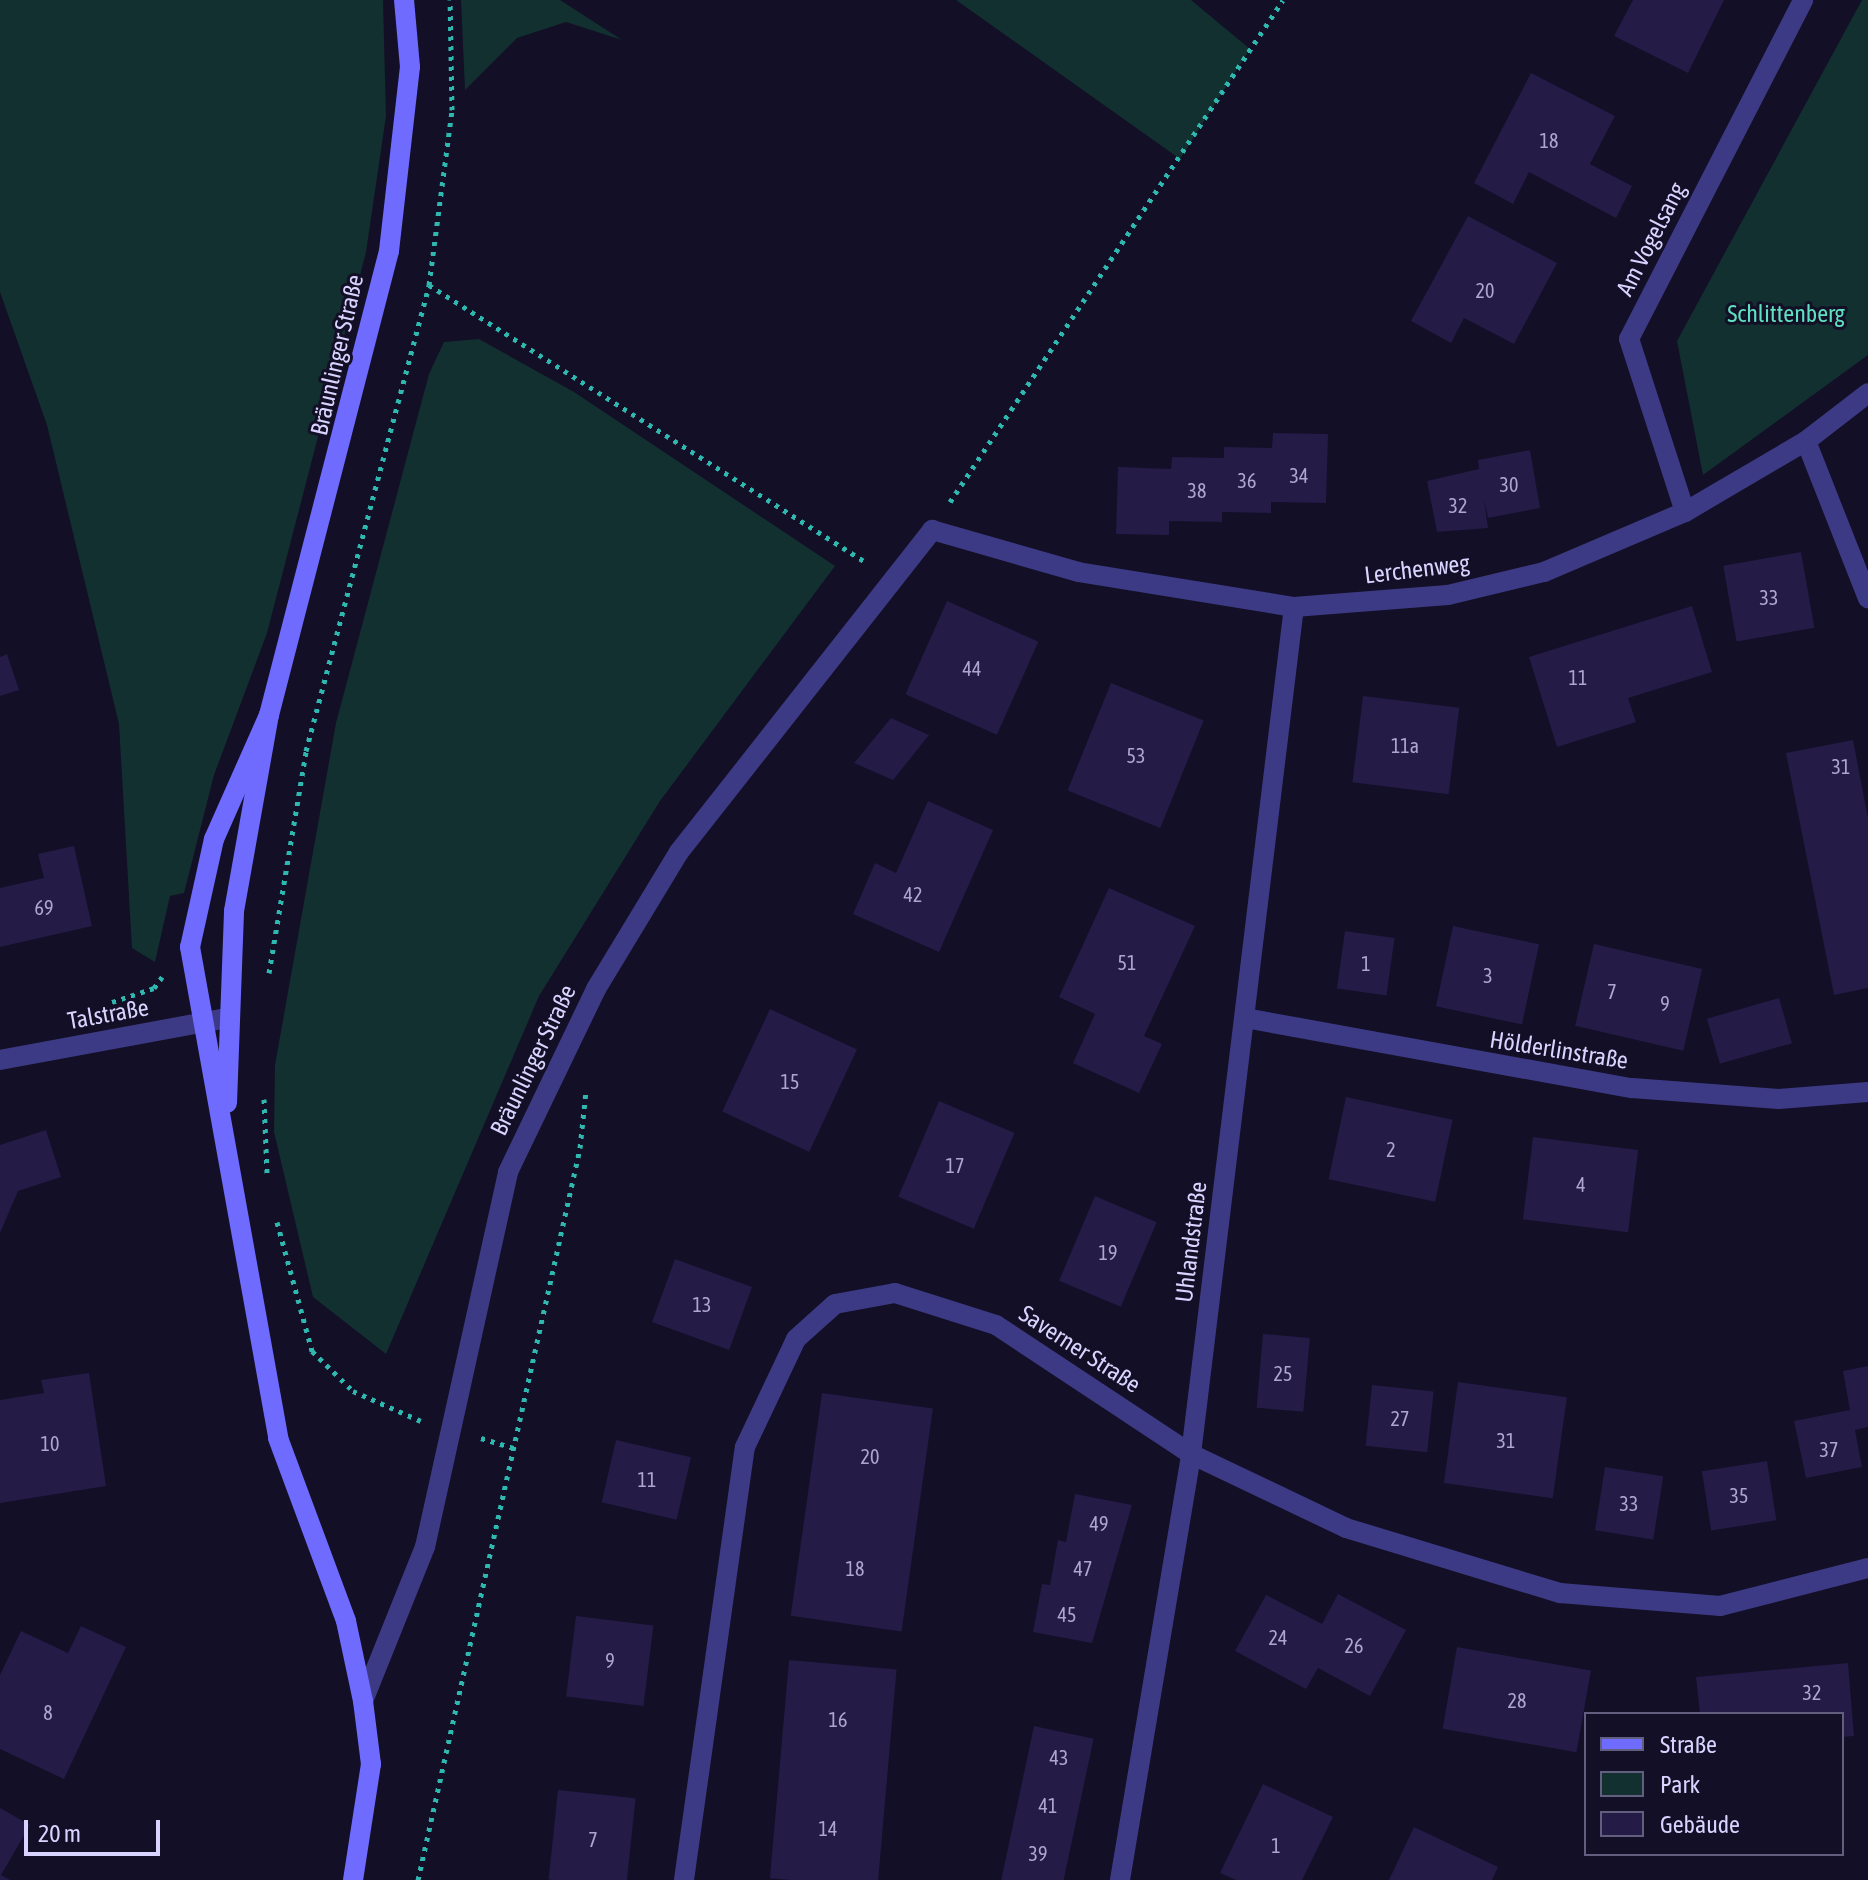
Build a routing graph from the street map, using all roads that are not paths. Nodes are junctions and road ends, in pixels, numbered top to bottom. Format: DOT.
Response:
graph roads {
  1 [pos="404,0"];
  2 [pos="1803,0"];
  3 [pos="1868,393"];
  4 [pos="1806,441"];
  5 [pos="1685,512"];
  6 [pos="932,530"];
  7 [pos="1868,598"];
  8 [pos="1294,607"];
  9 [pos="269,715"];
  10 [pos="226,1018"];
  11 [pos="1245,1018"];
  12 [pos="198,1024"];
  13 [pos="0,1060"];
  14 [pos="1868,1092"];
  15 [pos="227,1135"];
  16 [pos="1191,1454"];
  17 [pos="1868,1568"];
  18 [pos="363,1701"];
  19 [pos="353,1880"];
  20 [pos="684,1880"];
  21 [pos="1120,1880"];
  1 -- 9 [label="main road, Bräunlinger Straße"];
  2 -- 5 [label="street, Am Vogelsang"];
  3 -- 4 [label="street, Lerchenweg"];
  4 -- 5 [label="street, Lerchenweg"];
  4 -- 7 [label="street"];
  5 -- 8 [label="street, Lerchenweg"];
  6 -- 8 [label="street, Lerchenweg"];
  6 -- 18 [label="street, Bräunlinger Straße"];
  8 -- 11 [label="street, Uhlandstraße"];
  9 -- 10 [label="main road, Bräunlinger Straße"];
  9 -- 12 [label="main road, Bräunlinger Straße"];
  10 -- 12 [label="street, Talstraße"];
  10 -- 15 [label="main road, Bräunlinger Straße"];
  11 -- 14 [label="street, Hölderlinstraße"];
  11 -- 16 [label="street, Uhlandstraße"];
  12 -- 13 [label="street, Talstraße"];
  12 -- 15 [label="main road, Bräunlinger Straße"];
  15 -- 18 [label="main road, Bräunlinger Straße"];
  16 -- 17 [label="street, Saverner Straße"];
  16 -- 20 [label="street, Saverner Straße"];
  16 -- 21 [label="street, Uhlandstraße"];
  18 -- 19 [label="main road, Bräunlinger Straße"];
}
